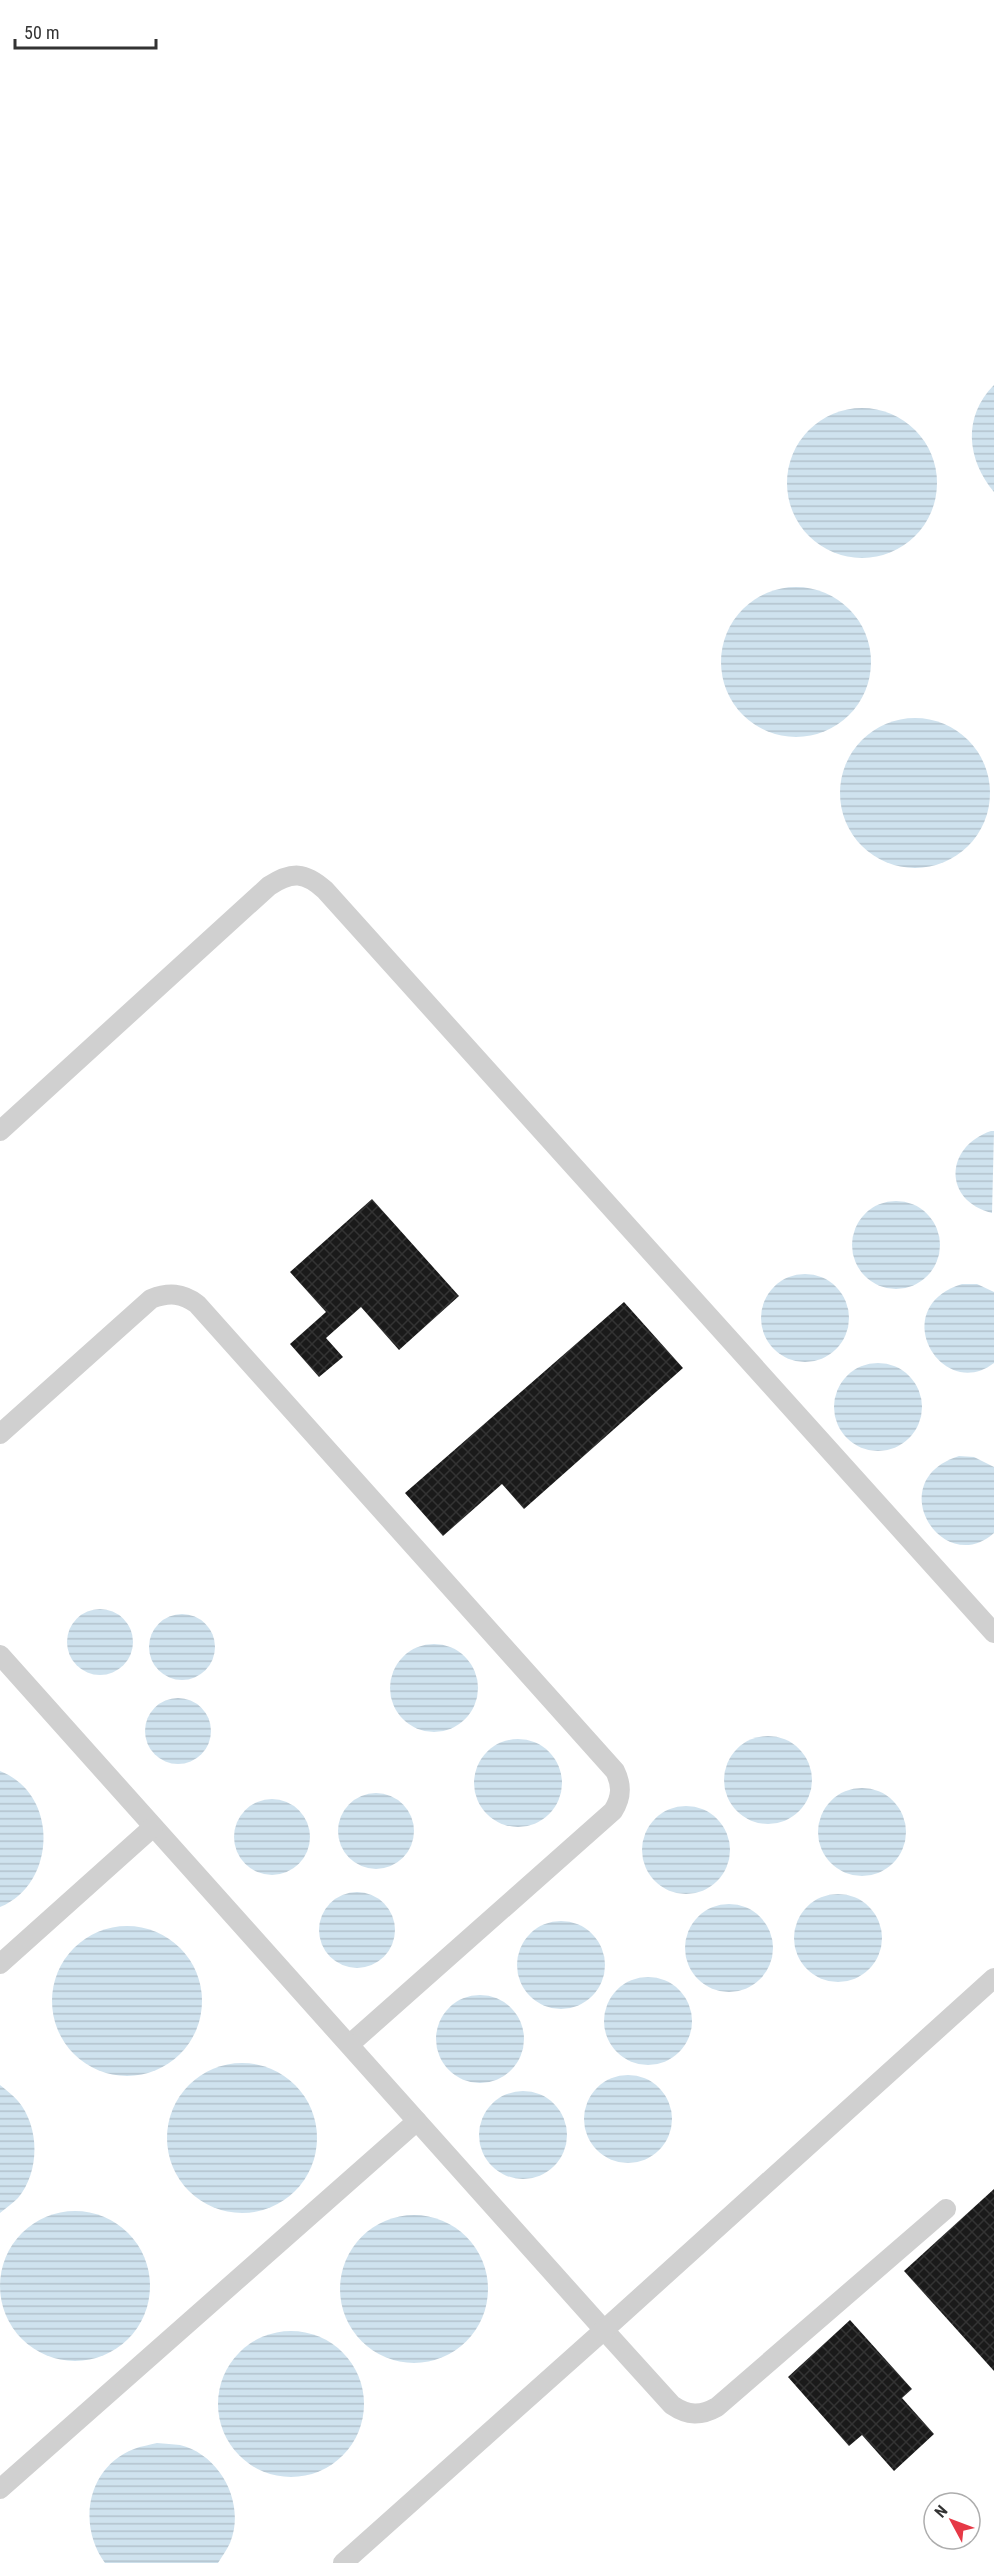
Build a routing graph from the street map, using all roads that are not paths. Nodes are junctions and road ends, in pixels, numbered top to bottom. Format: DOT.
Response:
graph roads {
  1 [pos="0,1131"];
  2 [pos="0,1434"];
  3 [pos="994,1633"];
  4 [pos="0,1655"];
  5 [pos="153,1827"];
  6 [pos="0,1964"];
  7 [pos="994,1978"];
  8 [pos="350,2044"];
  9 [pos="417,2121"];
  10 [pos="946,2209"];
  11 [pos="604,2330"];
  12 [pos="0,2489"];
  13 [pos="343,2563"];
  1 -- 3 [label="lane"];
  2 -- 8 [label="lane"];
  4 -- 5 [label="lane"];
  5 -- 6 [label="lane"];
  5 -- 8 [label="lane"];
  7 -- 11 [label="lane"];
  8 -- 9 [label="lane"];
  9 -- 11 [label="lane"];
  9 -- 12 [label="lane"];
  10 -- 11 [label="lane"];
  11 -- 13 [label="lane"];
}
